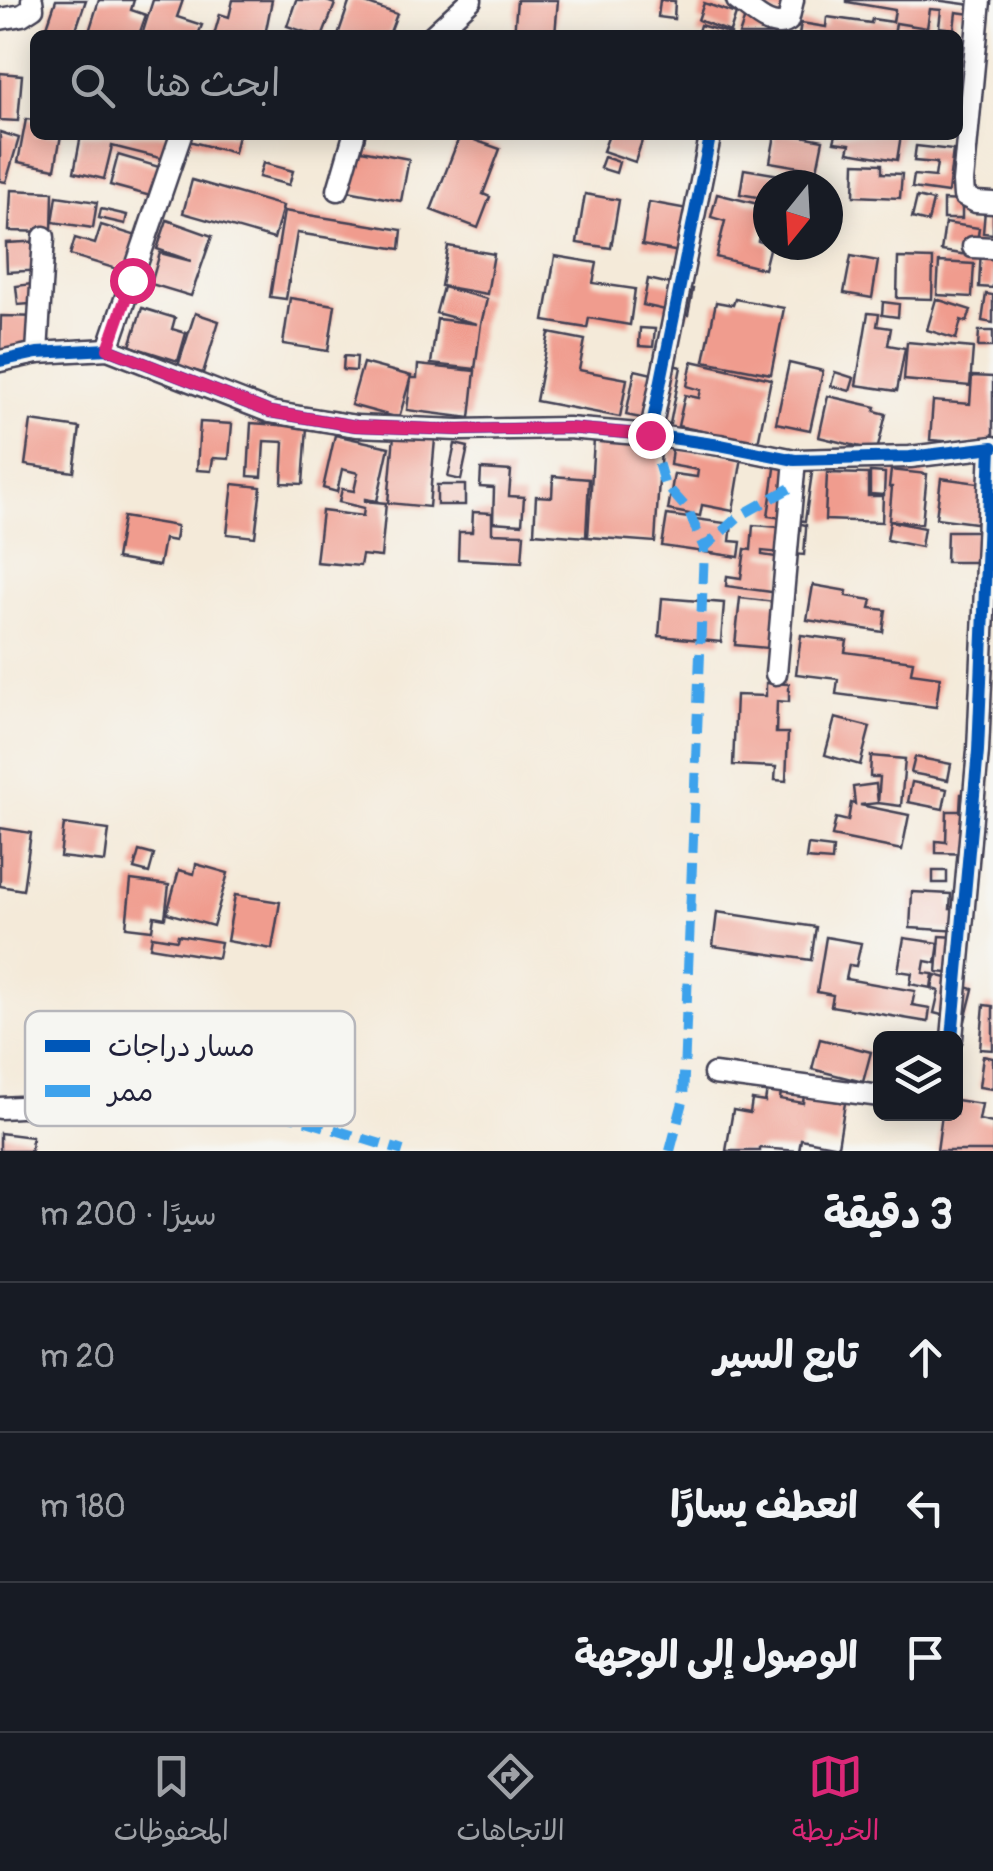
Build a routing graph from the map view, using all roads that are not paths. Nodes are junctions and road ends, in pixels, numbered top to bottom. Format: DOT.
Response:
graph roads {
  1 [pos="32,0"];
  2 [pos="471,0"];
  3 [pos="737,0"];
  4 [pos="793,0"];
  5 [pos="980,0"];
  6 [pos="0,19"];
  7 [pos="438,30"];
  8 [pos="179,140"];
  9 [pos="353,140"];
  10 [pos="709,142"];
  11 [pos="338,190"];
  12 [pos="993,204"];
  13 [pos="44,237"];
  14 [pos="108,349"];
  15 [pos="37,353"];
  16 [pos="0,362"];
  17 [pos="650,435"];
  18 [pos="992,448"];
  19 [pos="795,460"];
  20 [pos="990,572"];
  21 [pos="776,674"];
  22 [pos="985,751"];
  23 [pos="953,1031"];
  24 [pos="714,1074"];
  25 [pos="873,1095"];
  26 [pos="25,1107"];
  27 [pos="0,1108"];
  1 -- 6 [label="street"];
  2 -- 7 [label="street"];
  3 -- 4 [label="street"];
  5 -- 12 [label="street"];
  8 -- 14 [label="street"];
  9 -- 11 [label="street"];
  10 -- 17 [label="street"];
  13 -- 15 [label="street"];
  14 -- 15 [label="street"];
  14 -- 17 [label="street"];
  15 -- 16 [label="street"];
  17 -- 19 [label="street"];
  18 -- 19 [label="street"];
  18 -- 20 [label="street"];
  19 -- 21 [label="street"];
  20 -- 22 [label="street"];
  22 -- 23 [label="street"];
  24 -- 25 [label="street"];
  26 -- 27 [label="street"];
}
